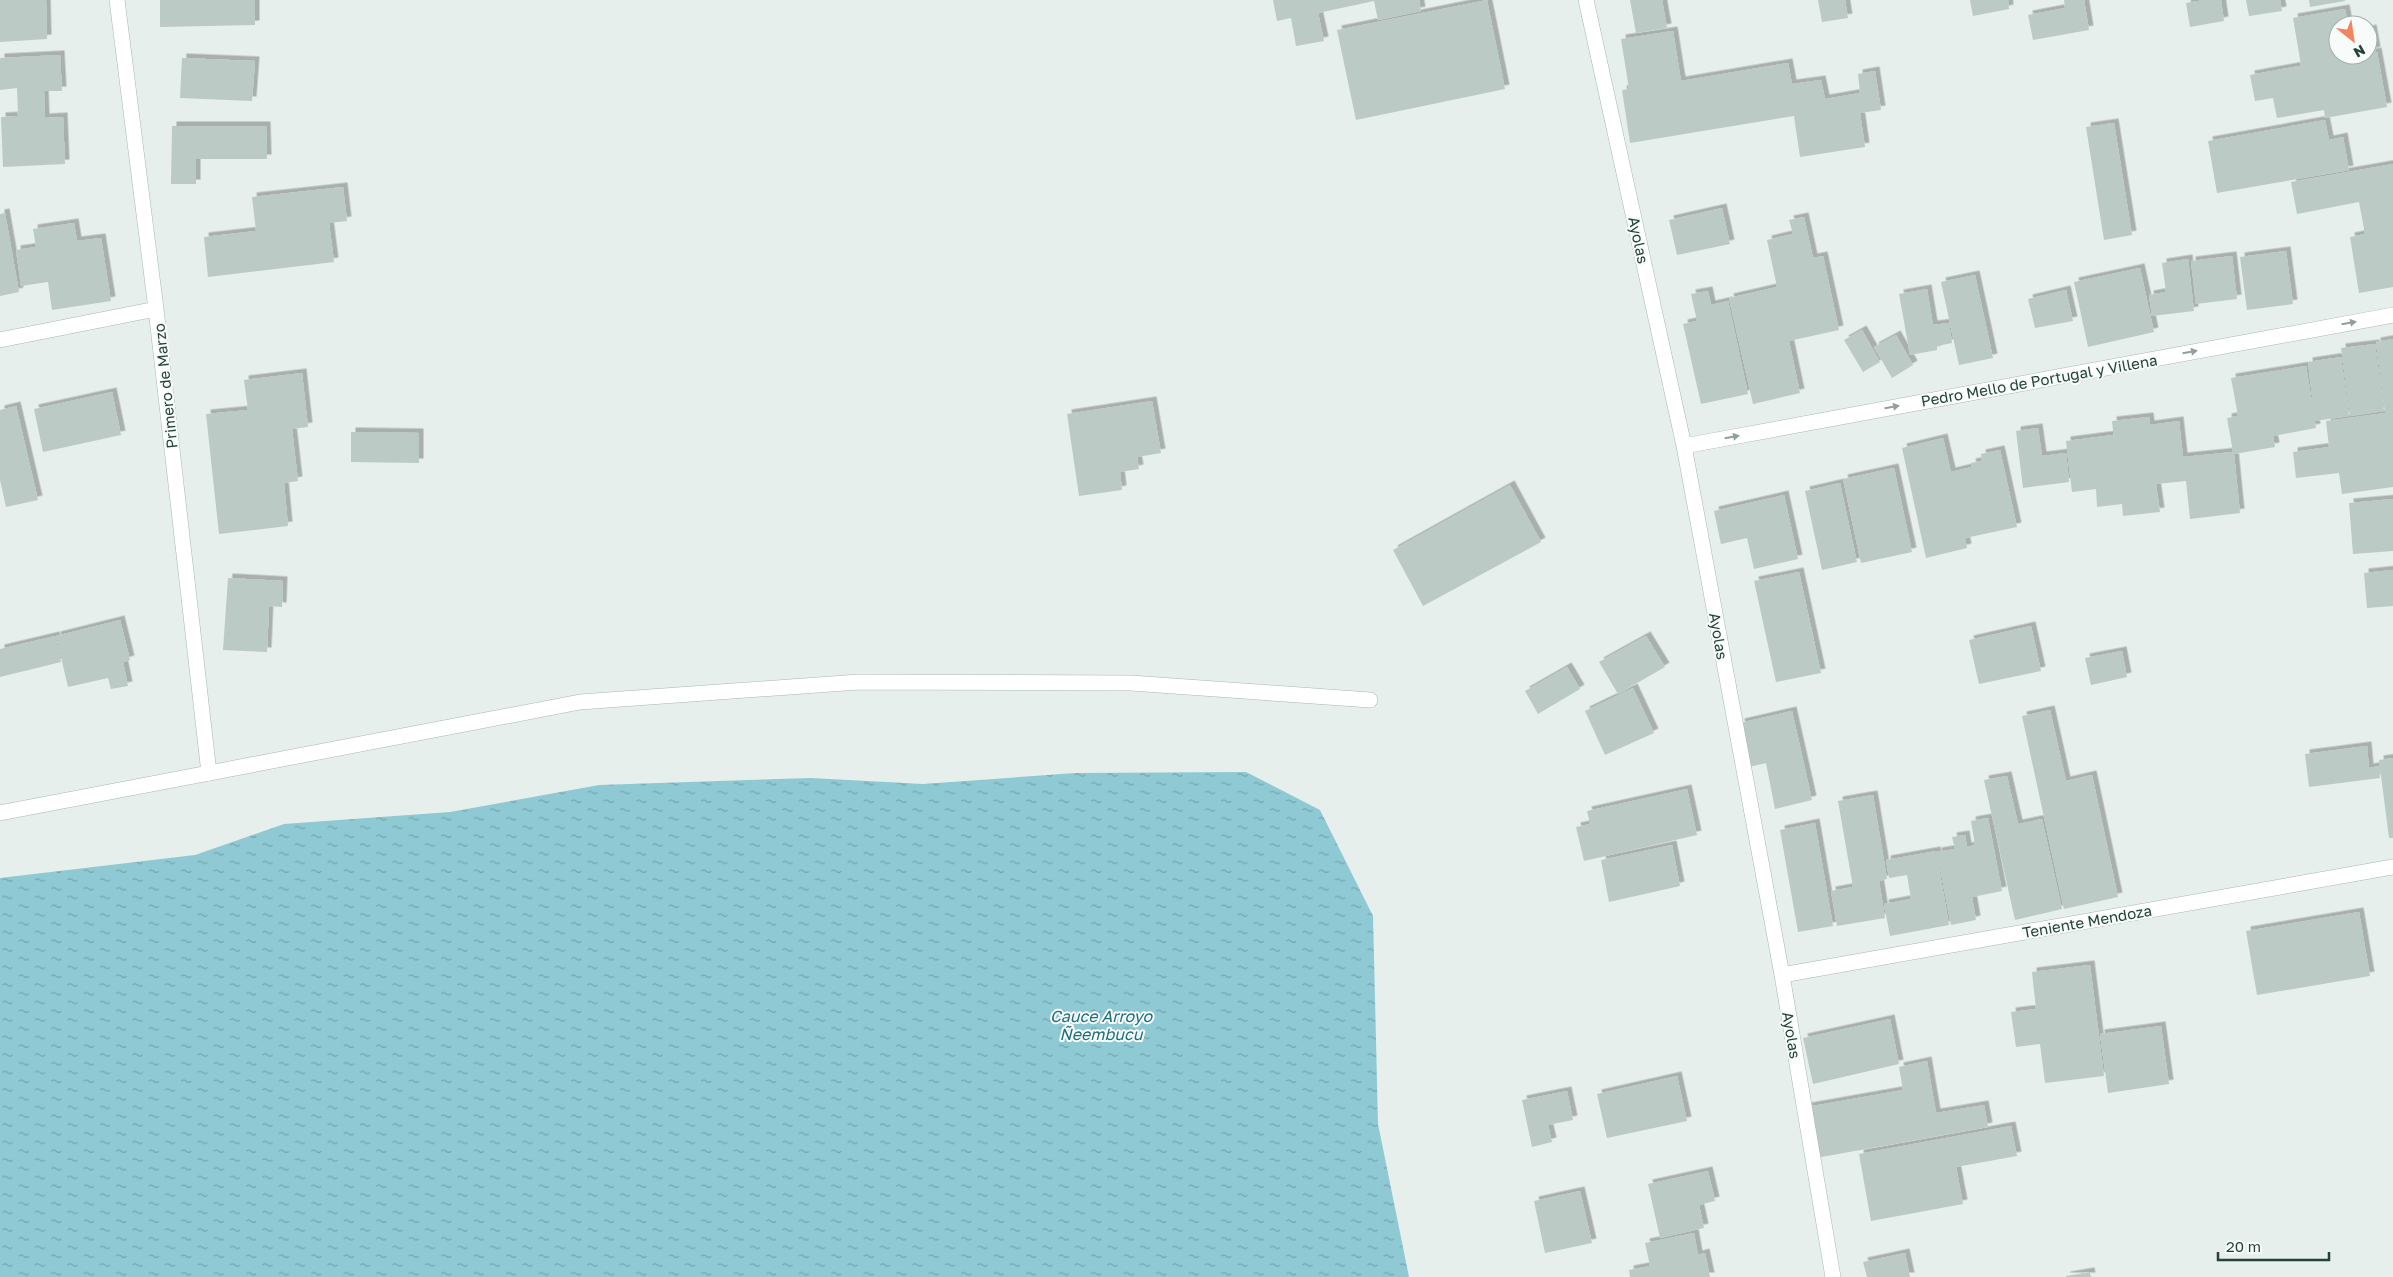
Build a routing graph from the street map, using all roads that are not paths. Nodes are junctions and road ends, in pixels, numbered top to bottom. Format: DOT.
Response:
graph roads {
  1 [pos="117,0"];
  2 [pos="1586,0"];
  3 [pos="156,309"];
  4 [pos="2393,315"];
  5 [pos="0,340"];
  6 [pos="1684,446"];
  7 [pos="1370,700"];
  8 [pos="209,773"];
  9 [pos="0,813"];
  10 [pos="2393,867"];
  11 [pos="1782,974"];
  12 [pos="1833,1277"];
  1 -- 3 [label="street, Primero de Marzo"];
  2 -- 6 [label="street, Ayolas"];
  3 -- 5 [label="street"];
  3 -- 8 [label="street, Primero de Marzo"];
  6 -- 4 [label="street, Pedro Mello de Portugal y Villena, one-way"];
  6 -- 11 [label="street, Ayolas"];
  7 -- 8 [label="street"];
  8 -- 9 [label="street"];
  10 -- 11 [label="street, Teniente Mendoza"];
  11 -- 12 [label="street, Ayolas"];
}
